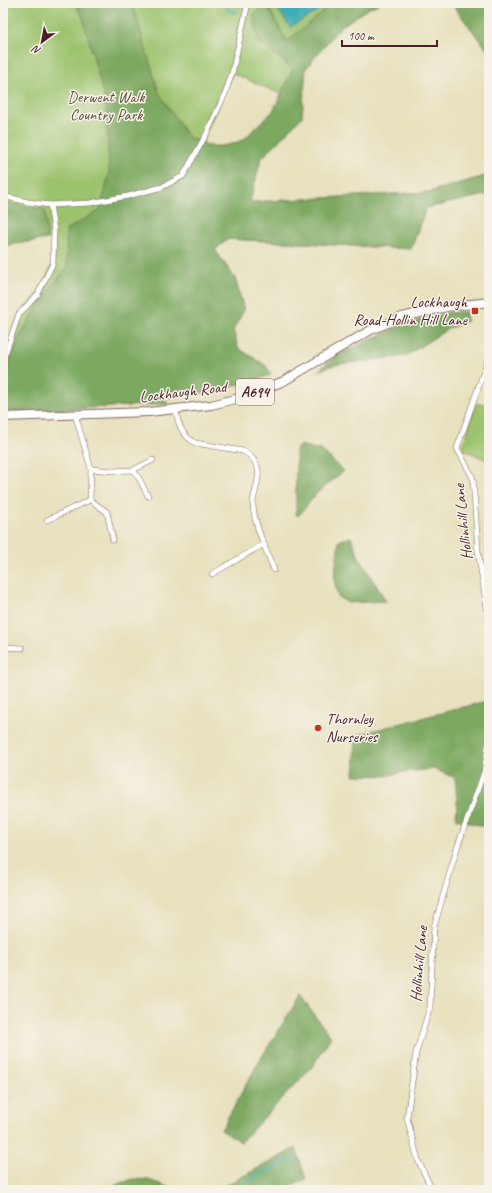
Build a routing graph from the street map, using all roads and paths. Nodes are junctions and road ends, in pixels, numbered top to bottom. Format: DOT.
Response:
graph roads {
  1 [pos="248,3"];
  2 [pos="3,196"];
  3 [pos="50,207"];
  4 [pos="489,302"];
  5 [pos="489,357"];
  6 [pos="3,360"];
  7 [pos="176,410"];
  8 [pos="75,414"];
  9 [pos="3,417"];
  10 [pos="153,460"];
  11 [pos="91,469"];
  12 [pos="133,470"];
  13 [pos="148,496"];
  14 [pos="90,500"];
  15 [pos="47,520"];
  16 [pos="113,540"];
  17 [pos="264,544"];
  18 [pos="274,570"];
  19 [pos="212,574"];
  20 [pos="489,621"];
  21 [pos="3,648"];
  22 [pos="22,648"];
  23 [pos="489,740"];
  24 [pos="432,1190"];
  1 -- 3 [label="street"];
  2 -- 3 [label="street"];
  3 -- 6 [label="street"];
  4 -- 7 [label="main road, Lockhaugh Road / A694"];
  5 -- 20 [label="street, Hollinhill Lane"];
  7 -- 8 [label="main road, Lockhaugh Road / A694"];
  7 -- 17 [label="street"];
  8 -- 9 [label="main road, Lockhaugh Road / A694"];
  8 -- 11 [label="street"];
  10 -- 12 [label="street"];
  11 -- 12 [label="street"];
  11 -- 14 [label="street"];
  12 -- 13 [label="street"];
  14 -- 15 [label="street"];
  14 -- 16 [label="street"];
  17 -- 18 [label="street"];
  17 -- 19 [label="street"];
  21 -- 22 [label="street"];
  23 -- 24 [label="street, Hollinhill Lane"];
}
